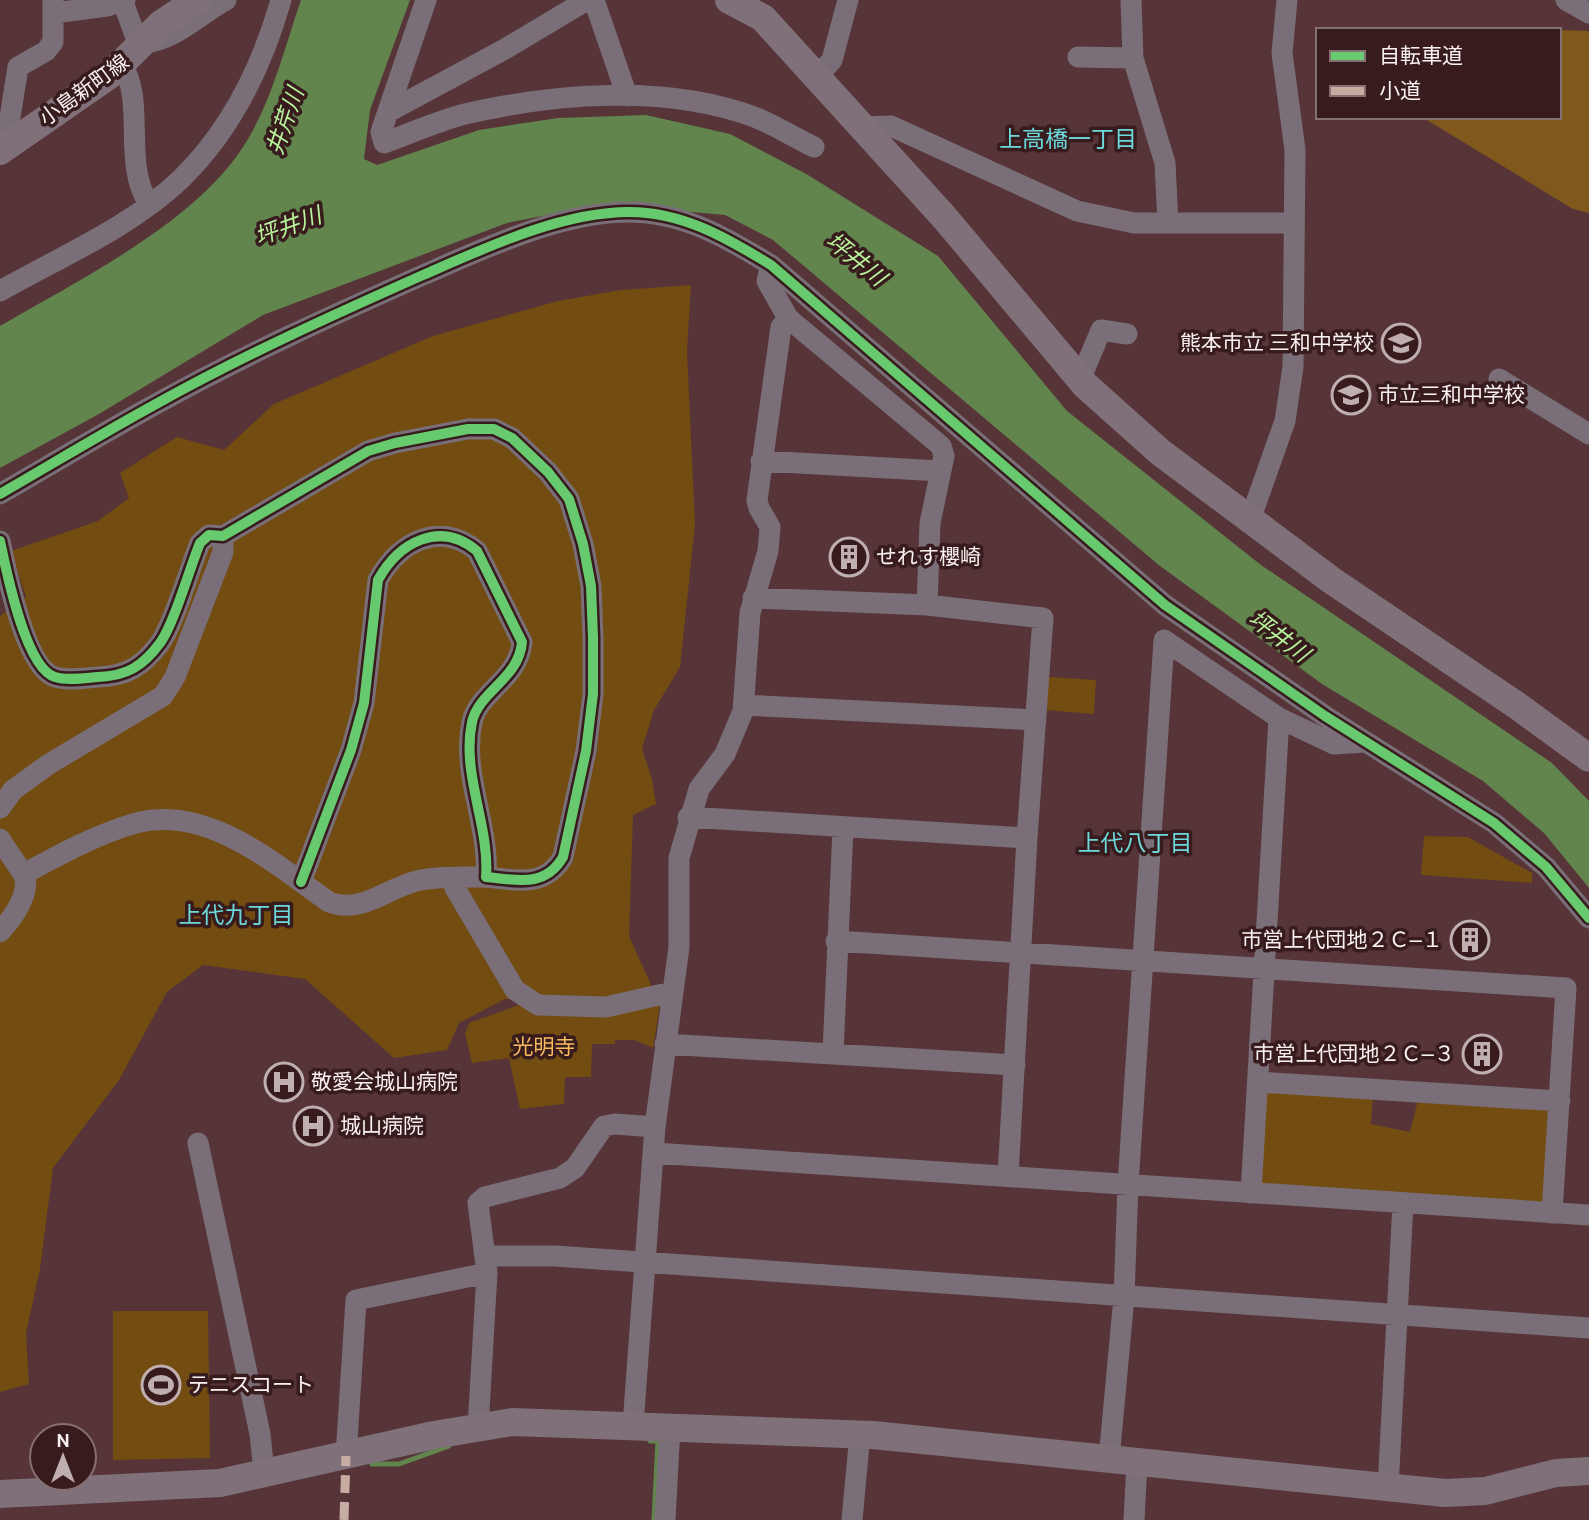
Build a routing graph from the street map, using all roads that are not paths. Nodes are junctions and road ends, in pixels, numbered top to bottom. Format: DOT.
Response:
graph roads {
  1 [pos="197,0"];
  2 [pos="226,0"];
  3 [pos="281,0"];
  4 [pos="426,0"];
  5 [pos="587,0"];
  6 [pos="594,0"];
  7 [pos="729,0"];
  8 [pos="848,0"];
  9 [pos="1131,0"];
  10 [pos="1287,0"];
  11 [pos="1566,0"];
  12 [pos="124,1"];
  13 [pos="53,6"];
  14 [pos="1589,13"];
  15 [pos="143,43"];
  16 [pos="1078,57"];
  17 [pos="1133,58"];
  18 [pos="122,65"];
  19 [pos="818,76"];
  20 [pos="627,96"];
  21 [pos="388,112"];
  22 [pos="863,127"];
  23 [pos="6,146"];
  24 [pos="814,147"];
  25 [pos="149,204"];
  26 [pos="1168,223"];
  27 [pos="1294,223"];
  28 [pos="771,265"];
  29 [pos="0,291"];
  30 [pos="788,318"];
  31 [pos="1127,334"];
  32 [pos="1499,379"];
  33 [pos="1080,380"];
  34 [pos="1589,434"];
  35 [pos="761,461"];
  36 [pos="941,471"];
  37 [pos="0,494"];
  38 [pos="1250,520"];
  39 [pos="223,536"];
  40 [pos="0,541"];
  41 [pos="753,598"];
  42 [pos="927,605"];
  43 [pos="744,705"];
  44 [pos="1279,718"];
  45 [pos="1036,720"];
  46 [pos="1365,742"];
  47 [pos="1589,758"];
  48 [pos="0,808"];
  49 [pos="688,817"];
  50 [pos="843,828"];
  51 [pos="1027,838"];
  52 [pos="0,839"];
  53 [pos="24,874"];
  54 [pos="486,877"];
  55 [pos="453,879"];
  56 [pos="301,883"];
  57 [pos="1589,918"];
  58 [pos="0,932"];
  59 [pos="836,941"];
  60 [pos="1021,952"];
  61 [pos="1144,960"];
  62 [pos="1264,969"];
  63 [pos="672,992"];
  64 [pos="665,1044"];
  65 [pos="833,1053"];
  66 [pos="1014,1065"];
  67 [pos="1258,1082"];
  68 [pos="1560,1101"];
  69 [pos="655,1127"];
  70 [pos="198,1143"];
  71 [pos="654,1153"];
  72 [pos="1008,1177"];
  73 [pos="1128,1185"];
  74 [pos="1251,1193"];
  75 [pos="1403,1203"];
  76 [pos="1552,1213"];
  77 [pos="1589,1215"];
  78 [pos="646,1262"];
  79 [pos="486,1264"];
  80 [pos="1124,1297"];
  81 [pos="1397,1316"];
  82 [pos="1589,1328"];
  83 [pos="632,1425"];
  84 [pos="670,1427"];
  85 [pos="478,1428"];
  86 [pos="860,1434"];
  87 [pos="346,1456"];
  88 [pos="1109,1459"];
  89 [pos="1137,1462"];
  90 [pos="1589,1471"];
  91 [pos="264,1472"];
  92 [pos="1388,1488"];
  93 [pos="0,1494"];
  94 [pos="664,1520"];
  95 [pos="852,1520"];
  96 [pos="1134,1520"];
  1 -- 15 [label="street, 小島新町線"];
  2 -- 15 [label="street"];
  3 -- 25 [label="street"];
  4 -- 21 [label="street"];
  5 -- 21 [label="street"];
  6 -- 20 [label="street"];
  7 -- 19 [label="street"];
  8 -- 19 [label="street"];
  9 -- 17 [label="street"];
  10 -- 27 [label="street"];
  11 -- 14 [label="street"];
  12 -- 13 [label="street"];
  12 -- 15 [label="street"];
  13 -- 23 [label="street"];
  15 -- 18 [label="street, 小島新町線"];
  16 -- 17 [label="street"];
  17 -- 26 [label="street"];
  18 -- 23 [label="street, 小島新町線"];
  18 -- 25 [label="street"];
  19 -- 22 [label="street"];
  20 -- 21 [label="street"];
  20 -- 24 [label="street"];
  22 -- 26 [label="street"];
  22 -- 33 [label="street"];
  25 -- 29 [label="street"];
  26 -- 27 [label="street"];
  27 -- 38 [label="street"];
  28 -- 30 [label="street"];
  28 -- 37 [label="street"];
  28 -- 46 [label="street"];
  30 -- 35 [label="street"];
  30 -- 36 [label="street"];
  31 -- 33 [label="street"];
  32 -- 34 [label="street"];
  33 -- 38 [label="street"];
  35 -- 36 [label="street"];
  35 -- 41 [label="street"];
  36 -- 42 [label="street"];
  38 -- 47 [label="street"];
  39 -- 40 [label="street"];
  39 -- 48 [label="street"];
  39 -- 54 [label="street"];
  41 -- 42 [label="street"];
  41 -- 43 [label="street"];
  42 -- 45 [label="street"];
  43 -- 45 [label="street"];
  43 -- 49 [label="street"];
  44 -- 46 [label="street"];
  44 -- 61 [label="street"];
  44 -- 62 [label="street"];
  45 -- 51 [label="street"];
  46 -- 57 [label="street"];
  49 -- 50 [label="street"];
  49 -- 63 [label="street"];
  50 -- 51 [label="street"];
  50 -- 59 [label="street"];
  51 -- 60 [label="street"];
  52 -- 53 [label="street"];
  53 -- 56 [label="street"];
  53 -- 58 [label="street"];
  54 -- 55 [label="street"];
  54 -- 56 [label="street"];
  55 -- 56 [label="street"];
  55 -- 63 [label="street"];
  59 -- 60 [label="street"];
  59 -- 65 [label="street"];
  60 -- 61 [label="street"];
  60 -- 66 [label="street"];
  61 -- 62 [label="street"];
  61 -- 73 [label="street"];
  62 -- 67 [label="street"];
  62 -- 68 [label="street"];
  63 -- 64 [label="street"];
  64 -- 65 [label="street"];
  64 -- 69 [label="street"];
  65 -- 66 [label="street"];
  66 -- 72 [label="street"];
  67 -- 68 [label="street"];
  67 -- 74 [label="street"];
  68 -- 76 [label="street"];
  69 -- 71 [label="street"];
  69 -- 79 [label="street"];
  70 -- 91 [label="street"];
  71 -- 72 [label="street"];
  71 -- 78 [label="street"];
  72 -- 73 [label="street"];
  73 -- 74 [label="street"];
  73 -- 80 [label="street"];
  74 -- 75 [label="street"];
  75 -- 76 [label="street"];
  75 -- 81 [label="street"];
  76 -- 77 [label="street"];
  78 -- 79 [label="street"];
  78 -- 80 [label="street"];
  78 -- 83 [label="street"];
  79 -- 85 [label="street"];
  79 -- 87 [label="street"];
  80 -- 81 [label="street"];
  80 -- 88 [label="street"];
  81 -- 82 [label="street"];
  81 -- 92 [label="street"];
  83 -- 84 [label="street"];
  83 -- 85 [label="street"];
  84 -- 86 [label="street"];
  84 -- 94 [label="street"];
  85 -- 87 [label="street"];
  86 -- 88 [label="street"];
  86 -- 95 [label="street"];
  87 -- 91 [label="street"];
  88 -- 89 [label="street"];
  89 -- 92 [label="street"];
  89 -- 96 [label="street"];
  90 -- 92 [label="street"];
  91 -- 93 [label="street"];
}
